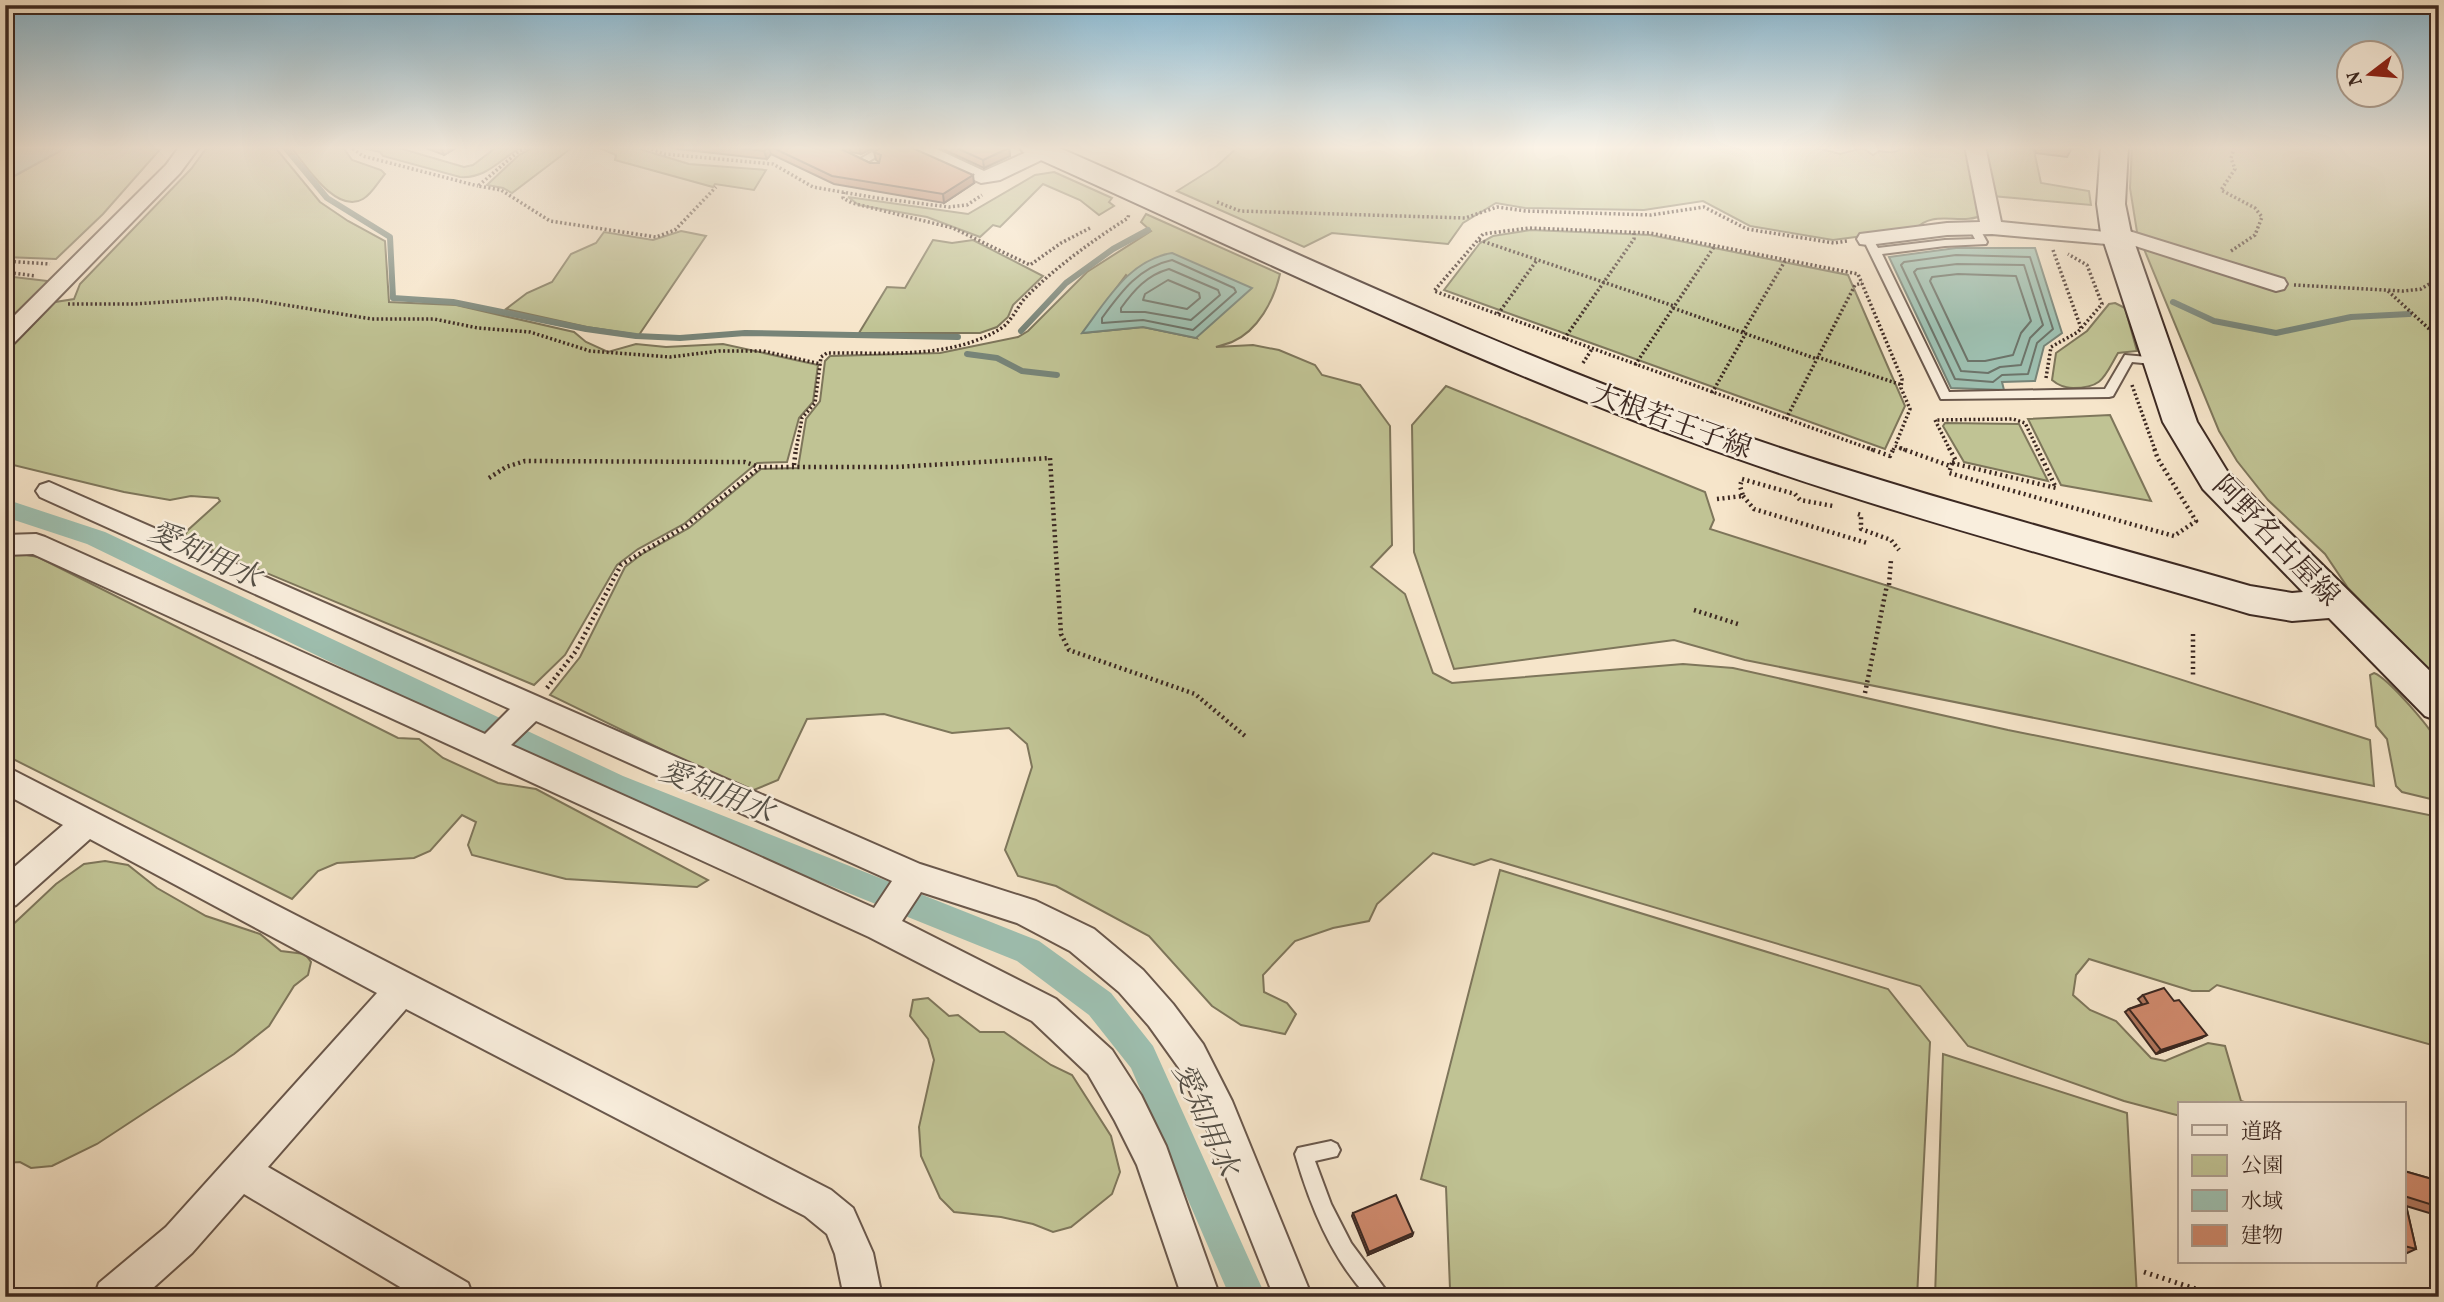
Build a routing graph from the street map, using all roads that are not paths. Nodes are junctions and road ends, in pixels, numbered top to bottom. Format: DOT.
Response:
graph roads {
  1 [pos="136,207"];
  2 [pos="1156,207"];
  3 [pos="1981,207"];
  4 [pos="2112,207"];
  5 [pos="1983,228"];
  6 [pos="2117,236"];
  7 [pos="1872,246"];
  8 [pos="2276,284"];
  9 [pos="5,339"];
  10 [pos="2160,362"];
  11 [pos="49,491"];
  12 [pos="5,545"];
  13 [pos="2340,603"];
  14 [pos="2439,705"];
  15 [pos="530,708"];
  16 [pos="493,744"];
  17 [pos="5,779"];
  18 [pos="87,823"];
  19 [pos="912,878"];
  20 [pos="5,895"];
  21 [pos="882,924"];
  22 [pos="402,989"];
  23 [pos="1331,1150"];
  24 [pos="241,1172"];
  25 [pos="113,1297"];
  26 [pos="454,1297"];
  27 [pos="863,1297"];
  28 [pos="1201,1297"];
  29 [pos="1293,1297"];
  30 [pos="1381,1297"];
  1 -- 9 [label="street"];
  2 -- 13 [label="street, 大根若王子線"];
  3 -- 5 [label="street"];
  4 -- 6 [label="street, 阿野名古屋線"];
  5 -- 6 [label="street"];
  5 -- 7 [label="street"];
  6 -- 8 [label="street"];
  6 -- 10 [label="street, 阿野名古屋線"];
  7 -- 10 [label="lane"];
  10 -- 13 [label="street, 阿野名古屋線"];
  11 -- 15 [label="street"];
  12 -- 16 [label="street"];
  13 -- 14 [label="street, 阿野名古屋線"];
  15 -- 16 [label="street"];
  15 -- 19 [label="street"];
  16 -- 21 [label="street"];
  17 -- 18 [label="street"];
  18 -- 20 [label="street"];
  18 -- 22 [label="street"];
  19 -- 21 [label="street"];
  19 -- 29 [label="street"];
  21 -- 28 [label="street"];
  22 -- 24 [label="street"];
  22 -- 27 [label="street"];
  23 -- 30 [label="lane"];
  24 -- 25 [label="street"];
  24 -- 26 [label="street"];
}
